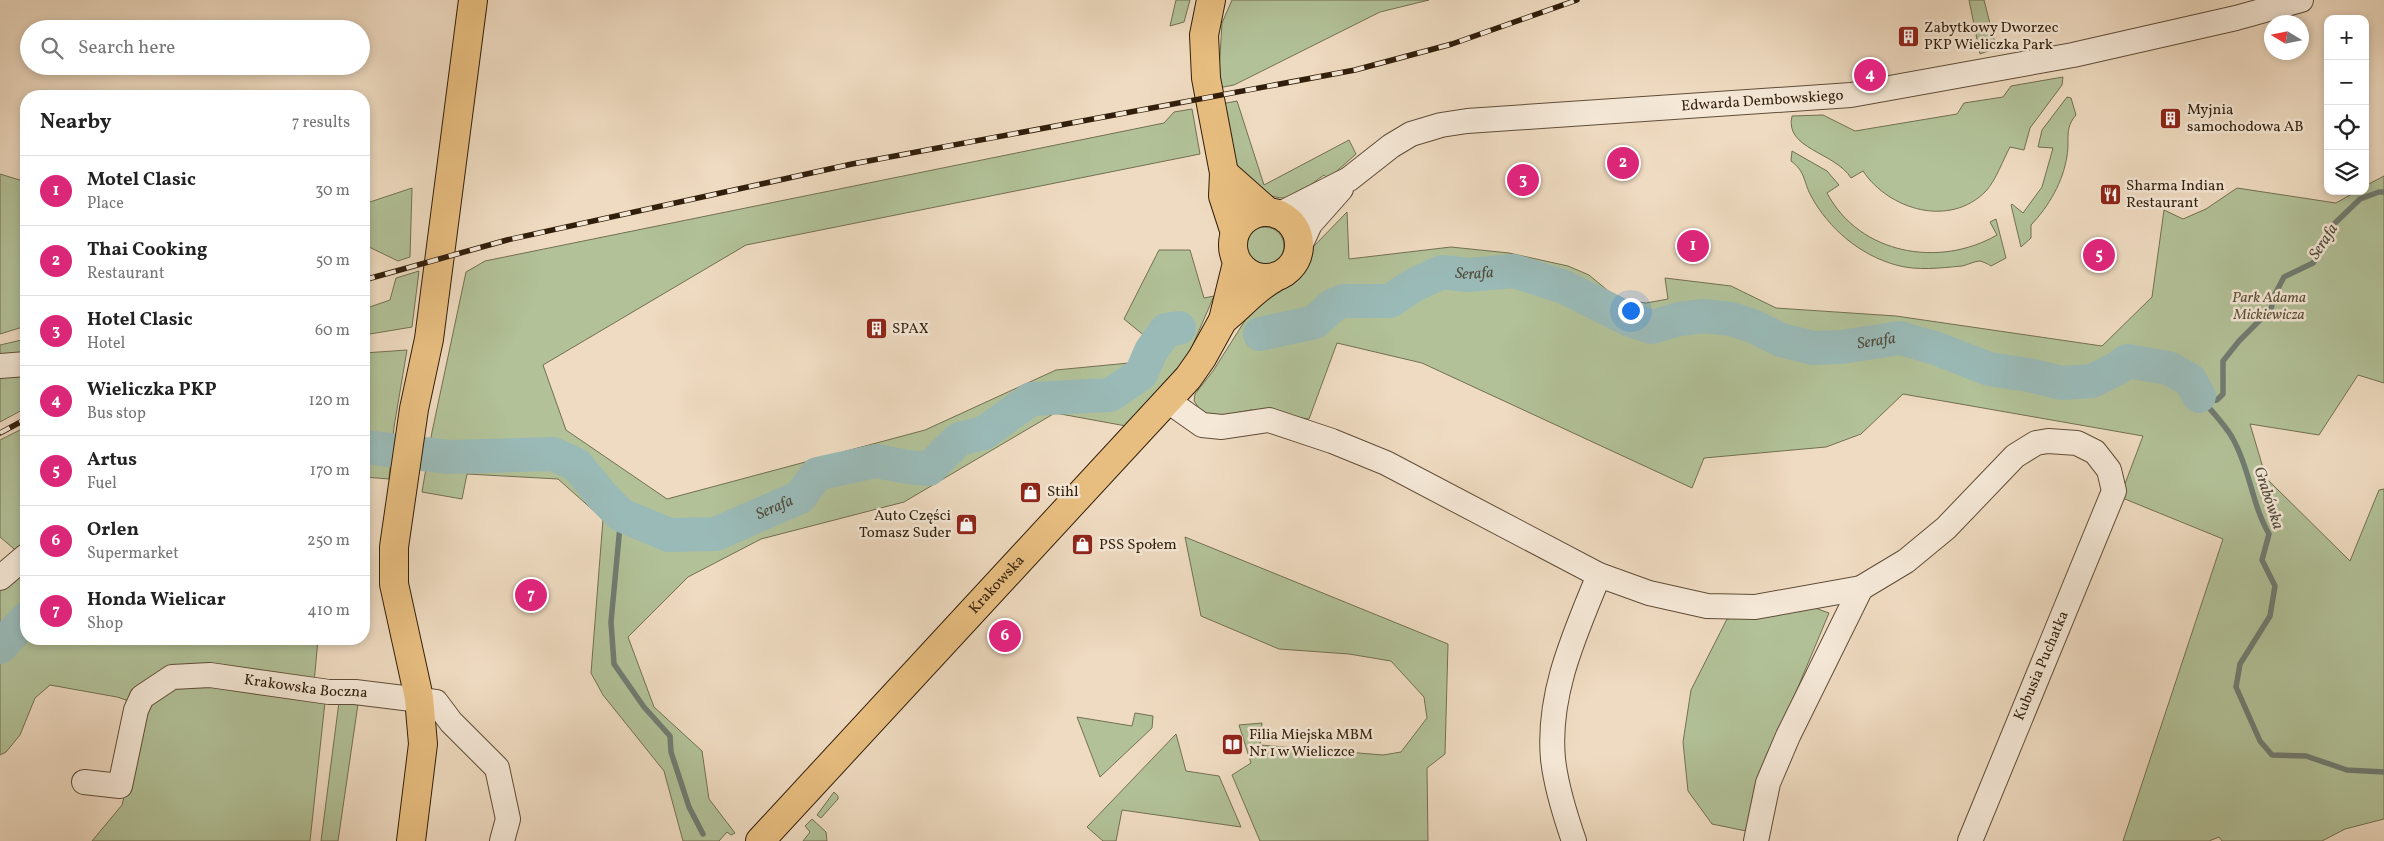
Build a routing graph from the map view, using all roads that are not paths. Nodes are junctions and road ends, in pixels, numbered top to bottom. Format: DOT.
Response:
graph roads {
  1 [pos="473,0"];
  2 [pos="1211,0"];
  3 [pos="2301,0"];
  4 [pos="1224,172"];
  5 [pos="1349,179"];
  6 [pos="1273,213"];
  7 [pos="1235,233"];
  8 [pos="1299,248"];
  9 [pos="1237,263"];
  10 [pos="1274,278"];
  11 [pos="1222,320"];
  12 [pos="20,364"];
  13 [pos="0,366"];
  14 [pos="1168,401"];
  15 [pos="20,561"];
  16 [pos="1599,575"];
  17 [pos="0,578"];
  18 [pos="1861,588"];
  19 [pos="419,698"];
  20 [pos="84,782"];
  21 [pos="411,841"];
  22 [pos="502,841"];
  23 [pos="760,841"];
  24 [pos="1574,841"];
  25 [pos="1756,841"];
  26 [pos="1970,841"];
  1 -- 19 [label="main road"];
  2 -- 4 [label="main road"];
  3 -- 5 [label="street, Edwarda Dembowskiego"];
  4 -- 6 [label="main road"];
  4 -- 7 [label="main road"];
  5 -- 6 [label="street, Edwarda Dembowskiego"];
  5 -- 8 [label="street, Edwarda Dembowskiego"];
  6 -- 7 [label="main road"];
  6 -- 8 [label="main road"];
  7 -- 9 [label="main road"];
  8 -- 10 [label="main road"];
  9 -- 10 [label="main road"];
  9 -- 11 [label="main road, Krakowska"];
  10 -- 11 [label="main road, Krakowska"];
  11 -- 14 [label="main road, Krakowska"];
  12 -- 13 [label="street"];
  14 -- 16 [label="street"];
  14 -- 23 [label="main road, Krakowska"];
  15 -- 17 [label="street"];
  16 -- 18 [label="street"];
  16 -- 24 [label="street"];
  18 -- 25 [label="street"];
  18 -- 26 [label="street, Kubusia Puchatka"];
  19 -- 20 [label="street, Krakowska Boczna"];
  19 -- 21 [label="main road"];
  19 -- 22 [label="street, Krakowska Boczna"];
}
